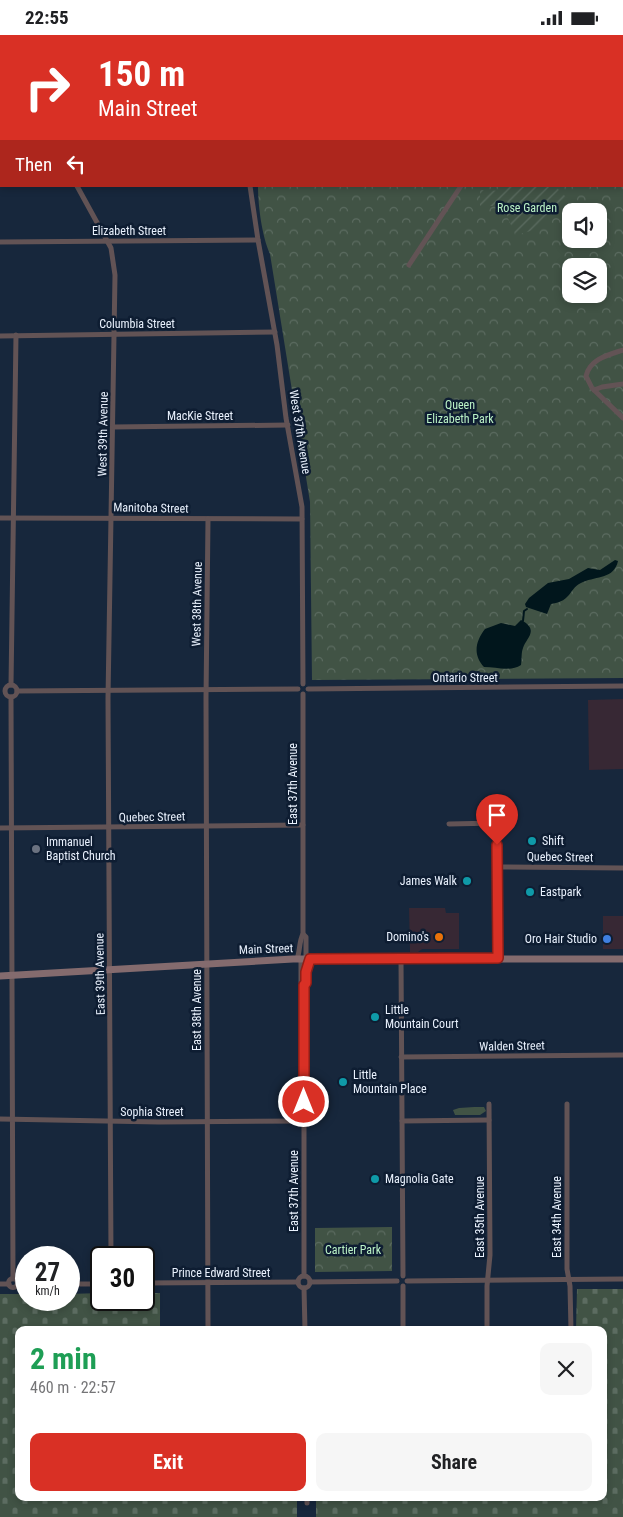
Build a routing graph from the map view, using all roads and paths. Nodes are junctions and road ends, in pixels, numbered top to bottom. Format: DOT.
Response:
graph roads {
  1 [pos="78,187"];
  2 [pos="250,187"];
  3 [pos="460,187"];
  4 [pos="258,240"];
  5 [pos="108,241"];
  6 [pos="0,242"];
  7 [pos="409,265"];
  8 [pos="275,332"];
  9 [pos="115,333"];
  10 [pos="0,335"];
  11 [pos="16,335"];
  12 [pos="623,350"];
  13 [pos="623,384"];
  14 [pos="594,390"];
  15 [pos="623,418"];
  16 [pos="288,425"];
  17 [pos="113,427"];
  18 [pos="112,517"];
  19 [pos="0,518"];
  20 [pos="14,518"];
  21 [pos="208,519"];
  22 [pos="302,519"];
  23 [pos="302,684"];
  24 [pos="11,685"];
  25 [pos="623,686"];
  26 [pos="298,689"];
  27 [pos="308,689"];
  28 [pos="206,690"];
  29 [pos="2,691"];
  30 [pos="17,691"];
  31 [pos="108,691"];
  32 [pos="302,694"];
  33 [pos="11,697"];
  34 [pos="449,824"];
  35 [pos="303,825"];
  36 [pos="206,826"];
  37 [pos="109,827"];
  38 [pos="0,828"];
  39 [pos="12,828"];
  40 [pos="497,867"];
  41 [pos="623,868"];
  42 [pos="303,934"];
  43 [pos="498,958"];
  44 [pos="304,959"];
  45 [pos="401,959"];
  46 [pos="623,959"];
  47 [pos="207,963"];
  48 [pos="110,969"];
  49 [pos="0,975"];
  50 [pos="12,975"];
  51 [pos="304,985"];
  52 [pos="623,1055"];
  53 [pos="401,1057"];
  54 [pos="490,1104"];
  55 [pos="567,1104"];
  56 [pos="0,1119"];
  57 [pos="13,1119"];
  58 [pos="490,1120"];
  59 [pos="111,1121"];
  60 [pos="304,1121"];
  61 [pos="402,1121"];
  62 [pos="207,1122"];
  63 [pos="111,1246"];
  64 [pos="304,1276"];
  65 [pos="403,1276"];
  66 [pos="570,1279"];
  67 [pos="623,1279"];
  68 [pos="15,1280"];
  69 [pos="488,1280"];
  70 [pos="11,1281"];
  71 [pos="398,1281"];
  72 [pos="407,1281"];
  73 [pos="298,1282"];
  74 [pos="310,1282"];
  75 [pos="155,1283"];
  76 [pos="208,1283"];
  77 [pos="0,1284"];
  78 [pos="403,1286"];
  79 [pos="304,1288"];
  80 [pos="208,1326"];
  81 [pos="305,1326"];
  82 [pos="402,1326"];
  83 [pos="487,1326"];
  84 [pos="571,1326"];
  1 -- 5 [label="street, West 39th Avenue"];
  2 -- 4 [label="street, West 37th Avenue"];
  3 -- 7 [label="street"];
  4 -- 5 [label="street, Elizabeth Street"];
  4 -- 8 [label="street, West 37th Avenue"];
  5 -- 6 [label="street, Elizabeth Street"];
  5 -- 9 [label="street, West 39th Avenue"];
  8 -- 9 [label="street, Columbia Street"];
  8 -- 16 [label="street, West 37th Avenue"];
  9 -- 11 [label="street, Columbia Street"];
  9 -- 17 [label="street, West 39th Avenue"];
  10 -- 11 [label="street, Columbia Street"];
  11 -- 20 [label="street"];
  12 -- 14 [label="street"];
  13 -- 14 [label="street"];
  14 -- 15 [label="street"];
  16 -- 17 [label="street, MacKie Street"];
  16 -- 22 [label="street, West 37th Avenue"];
  17 -- 18 [label="street, West 39th Avenue"];
  18 -- 20 [label="street, Manitoba Street"];
  18 -- 21 [label="street, Manitoba Street"];
  18 -- 31 [label="street, West 39th Avenue"];
  19 -- 20 [label="street, Manitoba Street"];
  20 -- 24 [label="street"];
  21 -- 22 [label="street, Manitoba Street"];
  21 -- 28 [label="street, West 38th Avenue"];
  22 -- 23 [label="street, West 37th Avenue"];
  23 -- 26 [label="street"];
  23 -- 27 [label="street"];
  24 -- 29 [label="street"];
  24 -- 30 [label="street"];
  25 -- 27 [label="street, Ontario Street"];
  26 -- 28 [label="street"];
  26 -- 32 [label="street"];
  27 -- 32 [label="street"];
  28 -- 31 [label="street"];
  28 -- 36 [label="street, East 38th Avenue"];
  29 -- 33 [label="street"];
  30 -- 31 [label="street"];
  30 -- 33 [label="street"];
  31 -- 37 [label="street, East 39th Avenue"];
  32 -- 35 [label="street, East 37th Avenue"];
  33 -- 39 [label="street"];
  34 -- 40 [label="street"];
  35 -- 36 [label="street, Quebec Street"];
  35 -- 42 [label="street, East 37th Avenue"];
  36 -- 37 [label="street, Quebec Street"];
  36 -- 47 [label="street, East 38th Avenue"];
  37 -- 39 [label="street, Quebec Street"];
  37 -- 48 [label="street, East 39th Avenue"];
  38 -- 39 [label="street, Quebec Street"];
  39 -- 50 [label="street"];
  40 -- 41 [label="street, Quebec Street"];
  40 -- 43 [label="street"];
  42 -- 44 [label="street, East 37th Avenue"];
  42 -- 44 [label="street, East 37th Avenue"];
  43 -- 45 [label="main road, Main Street"];
  43 -- 46 [label="main road, Main Street"];
  44 -- 45 [label="main road, Main Street"];
  44 -- 47 [label="main road, Main Street"];
  44 -- 51 [label="street, East 37th Avenue"];
  44 -- 51 [label="street, East 37th Avenue"];
  45 -- 53 [label="street"];
  47 -- 48 [label="main road, Main Street"];
  47 -- 62 [label="street, East 38th Avenue"];
  48 -- 50 [label="main road, Main Street"];
  48 -- 59 [label="street, East 39th Avenue"];
  49 -- 50 [label="main road, Main Street"];
  50 -- 57 [label="street"];
  51 -- 60 [label="street, East 37th Avenue"];
  52 -- 53 [label="street, Walden Street"];
  53 -- 61 [label="street"];
  54 -- 58 [label="street, East 35th Avenue"];
  55 -- 66 [label="street, East 34th Avenue"];
  56 -- 57 [label="street, Sophia Street"];
  57 -- 59 [label="street, Sophia Street"];
  57 -- 70 [label="street"];
  58 -- 61 [label="street"];
  58 -- 69 [label="street, East 35th Avenue"];
  59 -- 62 [label="street, Sophia Street"];
  59 -- 63 [label="street, East 39th Avenue"];
  60 -- 62 [label="street, Sophia Street"];
  60 -- 64 [label="street, East 37th Avenue"];
  61 -- 65 [label="street"];
  62 -- 76 [label="street, East 38th Avenue"];
  64 -- 73 [label="street"];
  64 -- 74 [label="street"];
  65 -- 71 [label="street"];
  65 -- 72 [label="street"];
  66 -- 67 [label="street"];
  66 -- 69 [label="street"];
  66 -- 84 [label="street, East 34th Avenue"];
  68 -- 70 [label="street"];
  69 -- 72 [label="street"];
  69 -- 83 [label="street, East 35th Avenue"];
  70 -- 77 [label="street"];
  71 -- 74 [label="street"];
  71 -- 78 [label="street"];
  72 -- 78 [label="street"];
  73 -- 76 [label="street, Prince Edward Street"];
  73 -- 79 [label="street"];
  74 -- 79 [label="street"];
  75 -- 76 [label="street, Prince Edward Street"];
  76 -- 80 [label="street, East 38th Avenue"];
  78 -- 82 [label="street"];
  79 -- 81 [label="street"];
}
